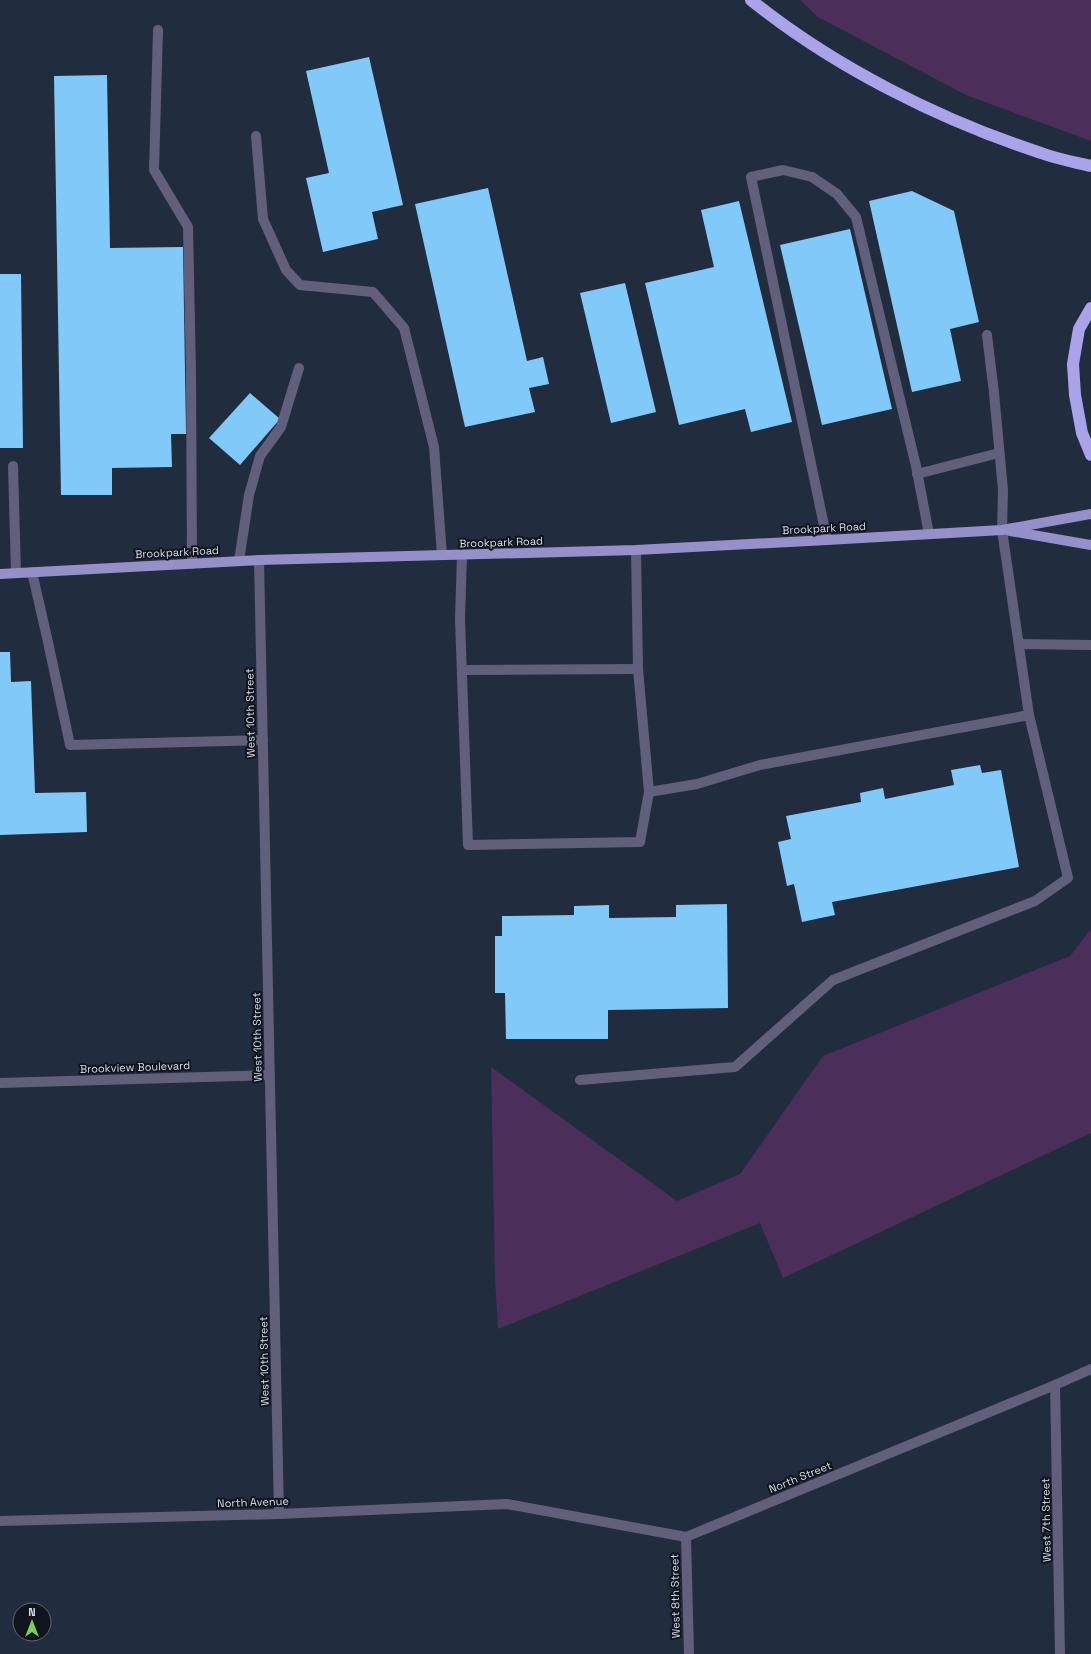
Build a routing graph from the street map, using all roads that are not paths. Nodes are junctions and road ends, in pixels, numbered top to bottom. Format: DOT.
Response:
graph roads {
  1 [pos="751,0"];
  2 [pos="158,30"];
  3 [pos="256,136"];
  4 [pos="1091,166"];
  5 [pos="1091,308"];
  6 [pos="987,335"];
  7 [pos="299,368"];
  8 [pos="999,453"];
  9 [pos="1091,455"];
  10 [pos="13,466"];
  11 [pos="917,474"];
  12 [pos="1091,514"];
  13 [pos="1002,530"];
  14 [pos="929,534"];
  15 [pos="827,540"];
  16 [pos="1091,545"];
  17 [pos="636,550"];
  18 [pos="442,555"];
  19 [pos="462,555"];
  20 [pos="259,560"];
  21 [pos="239,561"];
  22 [pos="192,564"];
  23 [pos="32,572"];
  24 [pos="16,573"];
  25 [pos="0,574"];
  26 [pos="1019,644"];
  27 [pos="1091,645"];
  28 [pos="638,668"];
  29 [pos="462,670"];
  30 [pos="1028,715"];
  31 [pos="263,740"];
  32 [pos="649,792"];
  33 [pos="270,1074"];
  34 [pos="580,1080"];
  35 [pos="0,1083"];
  36 [pos="1091,1368"];
  37 [pos="1055,1385"];
  38 [pos="279,1514"];
  39 [pos="0,1520"];
  40 [pos="686,1537"];
  41 [pos="689,1654"];
  42 [pos="1060,1654"];
  1 -- 4 [label="highway"];
  2 -- 22 [label="street"];
  3 -- 18 [label="street"];
  5 -- 9 [label="highway"];
  6 -- 8 [label="street"];
  7 -- 21 [label="street"];
  8 -- 11 [label="street"];
  8 -- 13 [label="street"];
  10 -- 24 [label="street"];
  11 -- 14 [label="street"];
  11 -- 15 [label="street"];
  12 -- 13 [label="main road"];
  13 -- 14 [label="main road, Brookpark Road"];
  13 -- 16 [label="main road"];
  13 -- 26 [label="street"];
  14 -- 15 [label="main road, Brookpark Road"];
  15 -- 17 [label="main road, Brookpark Road"];
  17 -- 19 [label="main road, Brookpark Road"];
  17 -- 28 [label="street"];
  18 -- 19 [label="main road, Brookpark Road"];
  18 -- 20 [label="main road, Brookpark Road"];
  19 -- 29 [label="street"];
  20 -- 21 [label="main road, Brookpark Road"];
  20 -- 31 [label="street, West 10th Street"];
  21 -- 22 [label="main road, Brookpark Road"];
  22 -- 23 [label="main road, Brookpark Road"];
  23 -- 24 [label="main road, Brookpark Road"];
  23 -- 31 [label="street"];
  24 -- 25 [label="main road, Brookpark Road"];
  26 -- 27 [label="street"];
  26 -- 30 [label="street"];
  28 -- 29 [label="street"];
  28 -- 32 [label="street"];
  29 -- 32 [label="street"];
  30 -- 32 [label="street"];
  30 -- 34 [label="street"];
  31 -- 33 [label="street, West 10th Street"];
  33 -- 35 [label="street, Brookview Boulevard"];
  33 -- 38 [label="street, West 10th Street"];
  36 -- 37 [label="street, North Street"];
  37 -- 40 [label="street, North Street"];
  37 -- 42 [label="street, West 7th Street"];
  38 -- 39 [label="street, North Avenue"];
  38 -- 40 [label="street, North Avenue"];
  40 -- 41 [label="street, West 8th Street"];
}
